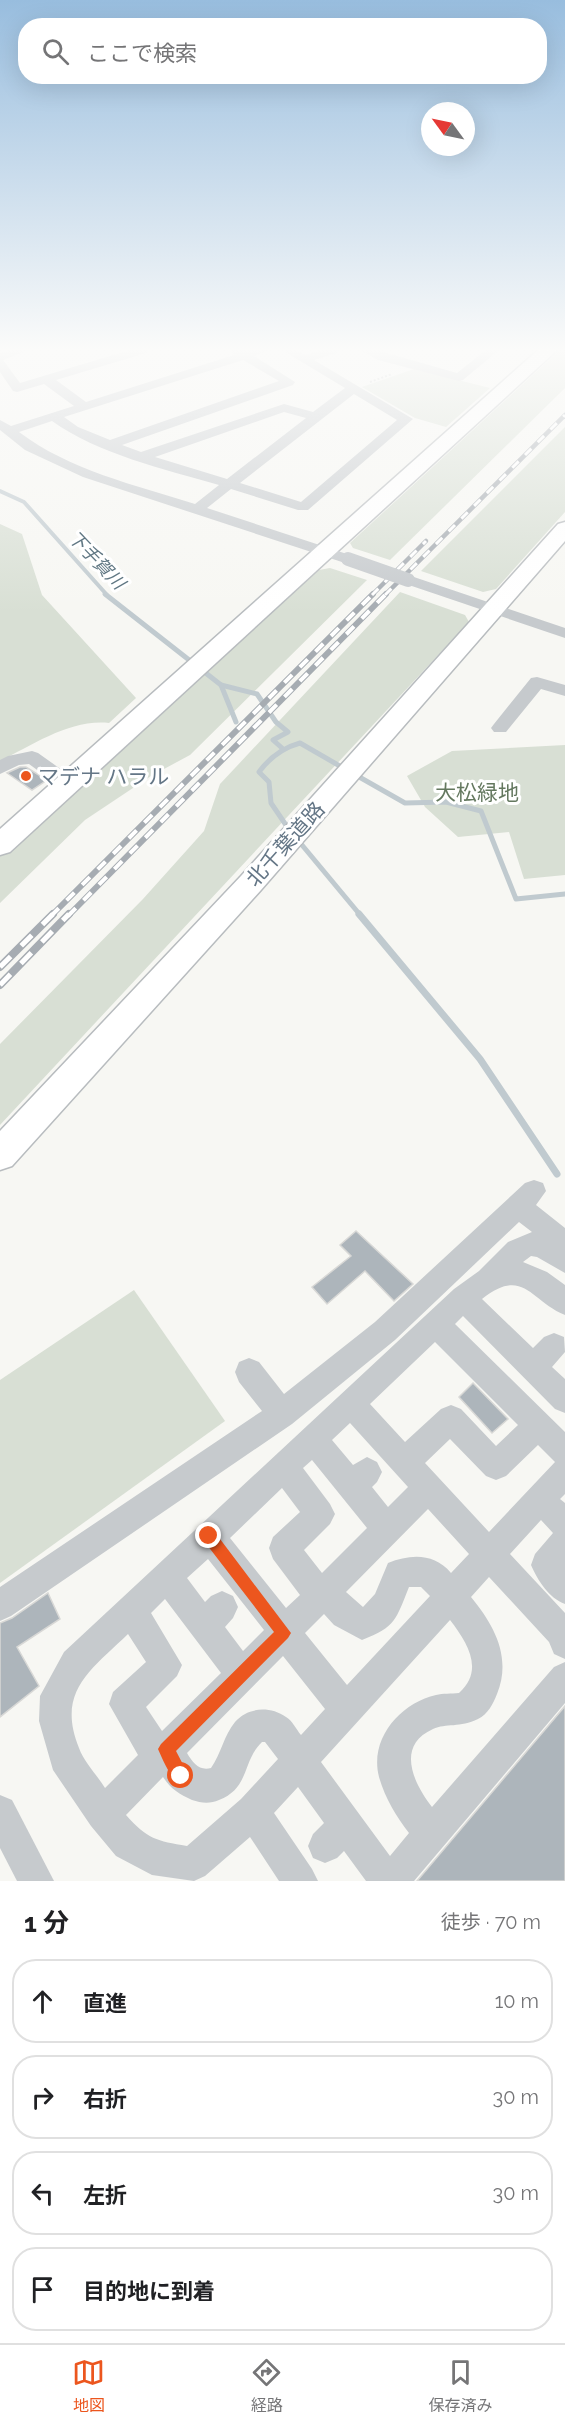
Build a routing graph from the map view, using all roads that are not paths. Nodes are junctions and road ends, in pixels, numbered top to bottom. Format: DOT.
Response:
graph roads {
  1 [pos="18,438"];
  2 [pos="92,438"];
  3 [pos="130,438"];
  4 [pos="197,438"];
  5 [pos="288,438"];
  6 [pos="384,438"];
  7 [pos="452,438"];
  8 [pos="109,445"];
  9 [pos="141,457"];
  10 [pos="229,484"];
  11 [pos="196,510"];
  12 [pos="565,528"];
  13 [pos="326,552"];
  14 [pos="484,606"];
  15 [pos="565,633"];
  16 [pos="565,692"];
  17 [pos="500,728"];
  18 [pos="0,768"];
  19 [pos="69,784"];
  20 [pos="0,846"];
  21 [pos="0,1155"];
  22 [pos="565,1245"];
  23 [pos="565,1261"];
  24 [pos="474,1289"];
  25 [pos="565,1302"];
  26 [pos="436,1324"];
  27 [pos="554,1346"];
  28 [pos="533,1367"];
  29 [pos="249,1372"];
  30 [pos="565,1399"];
  31 [pos="351,1404"];
  32 [pos="282,1414"];
  33 [pos="537,1425"];
  34 [pos="313,1439"];
  35 [pos="565,1452"];
  36 [pos="404,1462"];
  37 [pos="284,1466"];
  38 [pos="565,1472"];
  39 [pos="429,1487"];
  40 [pos="540,1499"];
  41 [pos="565,1524"];
  42 [pos="387,1528"];
  43 [pos="209,1536"];
  44 [pos="565,1542"];
  45 [pos="489,1554"];
  46 [pos="167,1577"];
  47 [pos="565,1589"];
  48 [pos="322,1593"];
  49 [pos="450,1596"];
  50 [pos="0,1605"];
  51 [pos="132,1610"];
  52 [pos="542,1612"];
  53 [pos="283,1633"];
  54 [pos="565,1643"];
  55 [pos="241,1674"];
  56 [pos="565,1678"];
  57 [pos="346,1710"];
  58 [pos="162,1753"];
  59 [pos="299,1761"];
  60 [pos="253,1811"];
  61 [pos="0,1812"];
  62 [pos="103,1814"];
  63 [pos="431,1834"];
  64 [pos="36,1881"];
  65 [pos="300,1881"];
  66 [pos="389,1881"];
  1 -- 11 [label="street"];
  2 -- 8 [label="street"];
  3 -- 8 [label="street"];
  4 -- 9 [label="street"];
  5 -- 10 [label="street"];
  6 -- 10 [label="street"];
  7 -- 13 [label="highway"];
  8 -- 9 [label="street"];
  9 -- 10 [label="street"];
  10 -- 11 [label="street"];
  11 -- 13 [label="street"];
  12 -- 14 [label="highway, 北千葉道路"];
  13 -- 14 [label="street, bridge"];
  13 -- 19 [label="highway"];
  14 -- 15 [label="street"];
  14 -- 21 [label="highway, 北千葉道路"];
  16 -- 17 [label="street"];
  18 -- 19 [label="street"];
  19 -- 20 [label="highway"];
  22 -- 32 [label="street"];
  23 -- 24 [label="street"];
  24 -- 25 [label="street"];
  24 -- 26 [label="street"];
  24 -- 28 [label="street"];
  26 -- 31 [label="street"];
  26 -- 33 [label="street"];
  27 -- 28 [label="street"];
  28 -- 30 [label="street"];
  29 -- 32 [label="street"];
  31 -- 34 [label="street"];
  31 -- 36 [label="street"];
  32 -- 50 [label="street"];
  33 -- 35 [label="street"];
  33 -- 36 [label="street"];
  34 -- 37 [label="street"];
  34 -- 42 [label="street"];
  36 -- 39 [label="street"];
  37 -- 43 [label="street"];
  37 -- 48 [label="street"];
  38 -- 40 [label="street"];
  39 -- 42 [label="street"];
  39 -- 45 [label="street"];
  40 -- 41 [label="street"];
  40 -- 45 [label="street"];
  42 -- 48 [label="street"];
  43 -- 46 [label="street"];
  43 -- 53 [label="street"];
  44 -- 47 [label="street"];
  45 -- 49 [label="street"];
  45 -- 52 [label="street"];
  46 -- 51 [label="street"];
  46 -- 55 [label="street"];
  47 -- 52 [label="street"];
  48 -- 49 [label="street"];
  48 -- 53 [label="street"];
  49 -- 57 [label="street"];
  49 -- 63 [label="street"];
  51 -- 58 [label="street"];
  51 -- 62 [label="street"];
  52 -- 54 [label="street"];
  53 -- 55 [label="street"];
  53 -- 57 [label="street"];
  55 -- 58 [label="street"];
  56 -- 63 [label="street"];
  57 -- 59 [label="street"];
  58 -- 59 [label="street"];
  58 -- 62 [label="street"];
  59 -- 60 [label="street"];
  59 -- 66 [label="street"];
  60 -- 62 [label="street"];
  60 -- 65 [label="street"];
  61 -- 64 [label="street"];
  63 -- 66 [label="street"];
}
